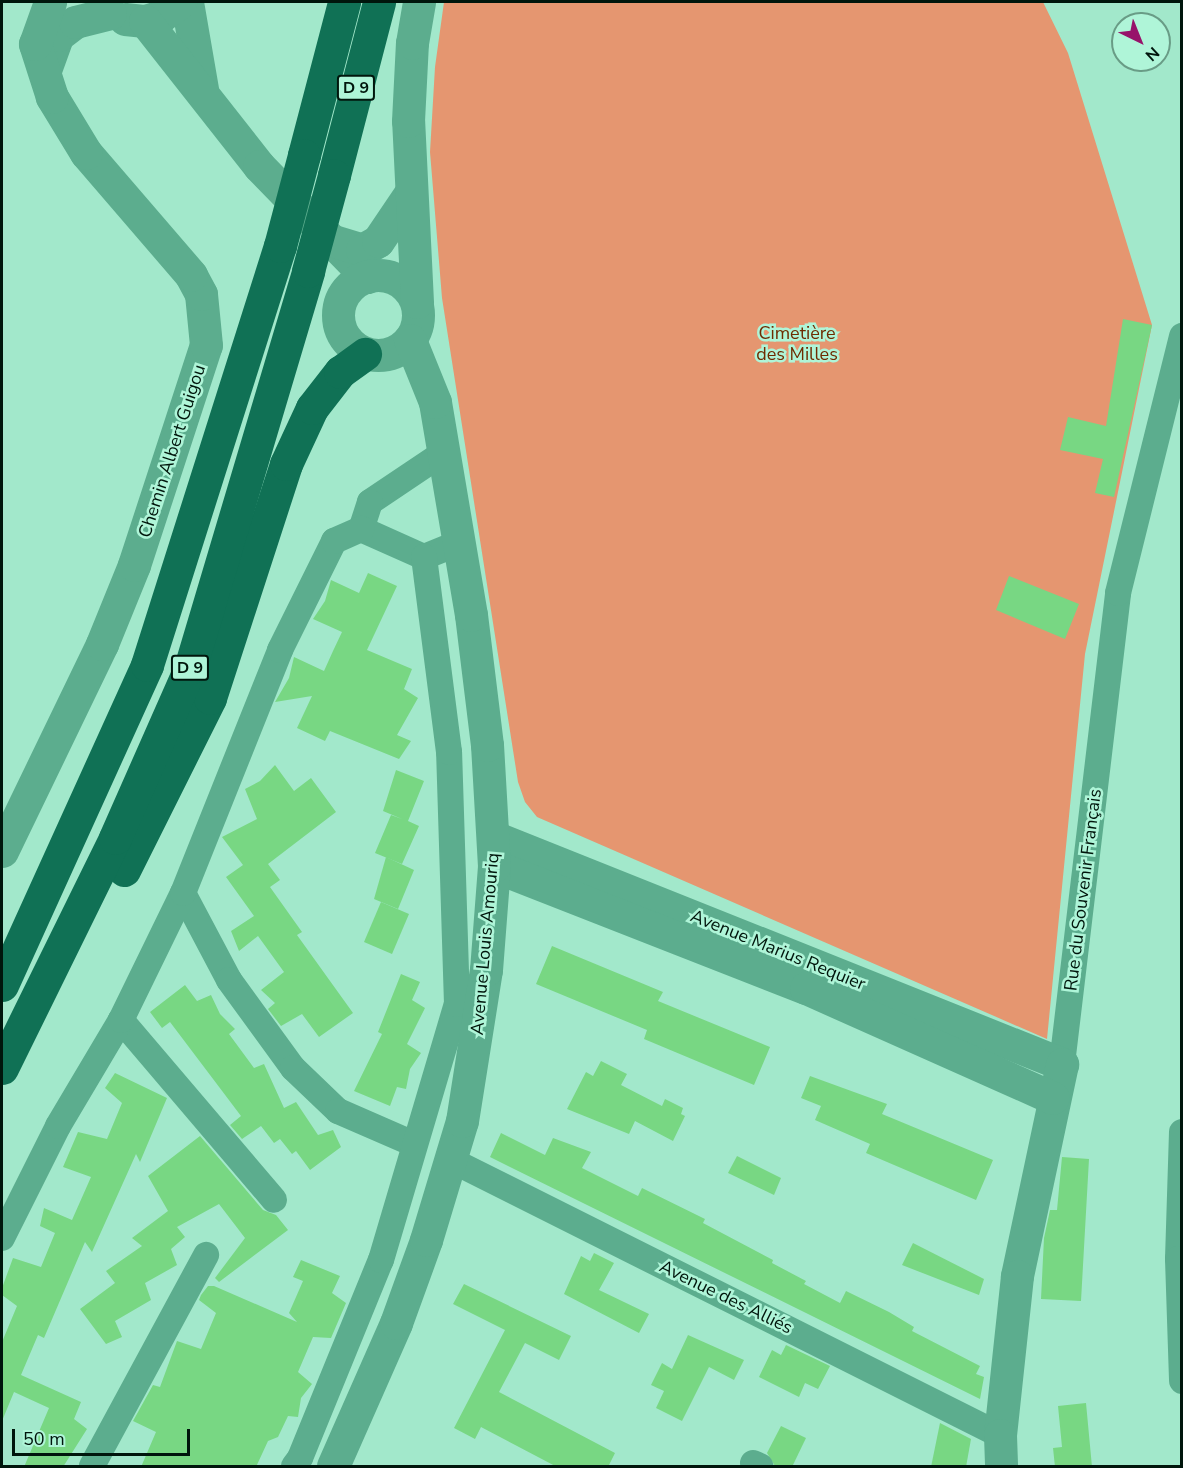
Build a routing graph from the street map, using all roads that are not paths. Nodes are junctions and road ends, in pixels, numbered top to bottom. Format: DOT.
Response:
graph roads {
  1 [pos="50,2"];
  2 [pos="180,2"];
  3 [pos="187,2"];
  4 [pos="344,2"];
  5 [pos="379,2"];
  6 [pos="419,2"];
  7 [pos="103,7"];
  8 [pos="145,21"];
  9 [pos="44,74"];
  10 [pos="202,89"];
  11 [pos="409,195"];
  12 [pos="327,239"];
  13 [pos="366,280"];
  14 [pos="417,303"];
  15 [pos="410,340"];
  16 [pos="1180,342"];
  17 [pos="373,355"];
  18 [pos="435,402"];
  19 [pos="443,453"];
  20 [pos="361,530"];
  21 [pos="457,544"];
  22 [pos="424,557"];
  23 [pos="2,851"];
  24 [pos="494,851"];
  25 [pos="183,893"];
  26 [pos="2,985"];
  27 [pos="121,1020"];
  28 [pos="8,1056"];
  29 [pos="1062,1064"];
  30 [pos="1053,1098"];
  31 [pos="1182,1131"];
  32 [pos="414,1144"];
  33 [pos="451,1160"];
  34 [pos="274,1200"];
  35 [pos="2,1238"];
  36 [pos="206,1255"];
  37 [pos="1182,1381"];
  38 [pos="1000,1451"];
  39 [pos="92,1467"];
  40 [pos="294,1467"];
  41 [pos="333,1467"];
  1 -- 9 [label="street, Chemin Albert Guigou"];
  2 -- 8 [label="street"];
  3 -- 10 [label="street"];
  4 -- 26 [label="highway, D 9, bridge"];
  5 -- 28 [label="highway, D 9, bridge"];
  6 -- 11 [label="street"];
  7 -- 8 [label="street"];
  7 -- 9 [label="street"];
  8 -- 10 [label="street"];
  9 -- 23 [label="street, Chemin Albert Guigou"];
  10 -- 12 [label="street"];
  11 -- 12 [label="street"];
  11 -- 13 [label="street"];
  11 -- 14 [label="street"];
  12 -- 13 [label="street"];
  13 -- 14 [label="street"];
  13 -- 17 [label="street"];
  14 -- 15 [label="street"];
  15 -- 17 [label="street"];
  15 -- 18 [label="street, Avenue Louis Amouriq"];
  16 -- 29 [label="street, Rue du Souvenir Français"];
  17 -- 18 [label="street"];
  17 -- 28 [label="highway, D 9"];
  18 -- 19 [label="street, Avenue Louis Amouriq"];
  19 -- 20 [label="street"];
  19 -- 21 [label="street, Avenue Louis Amouriq"];
  20 -- 22 [label="street"];
  20 -- 25 [label="street"];
  21 -- 22 [label="street"];
  21 -- 24 [label="street, Avenue Louis Amouriq"];
  22 -- 32 [label="street"];
  24 -- 29 [label="street, Avenue Marius Requier"];
  24 -- 30 [label="street, Avenue Marius Requier"];
  24 -- 33 [label="street, Avenue Louis Amouriq"];
  25 -- 27 [label="street"];
  25 -- 32 [label="street"];
  27 -- 34 [label="street"];
  27 -- 35 [label="street"];
  29 -- 30 [label="street, Rue du Souvenir Français"];
  30 -- 38 [label="street, Rue du Souvenir Français"];
  31 -- 37 [label="street"];
  32 -- 40 [label="street"];
  33 -- 38 [label="street, Avenue des Alliés"];
  33 -- 41 [label="street, Avenue Louis Amouriq"];
  36 -- 39 [label="street"];
}
